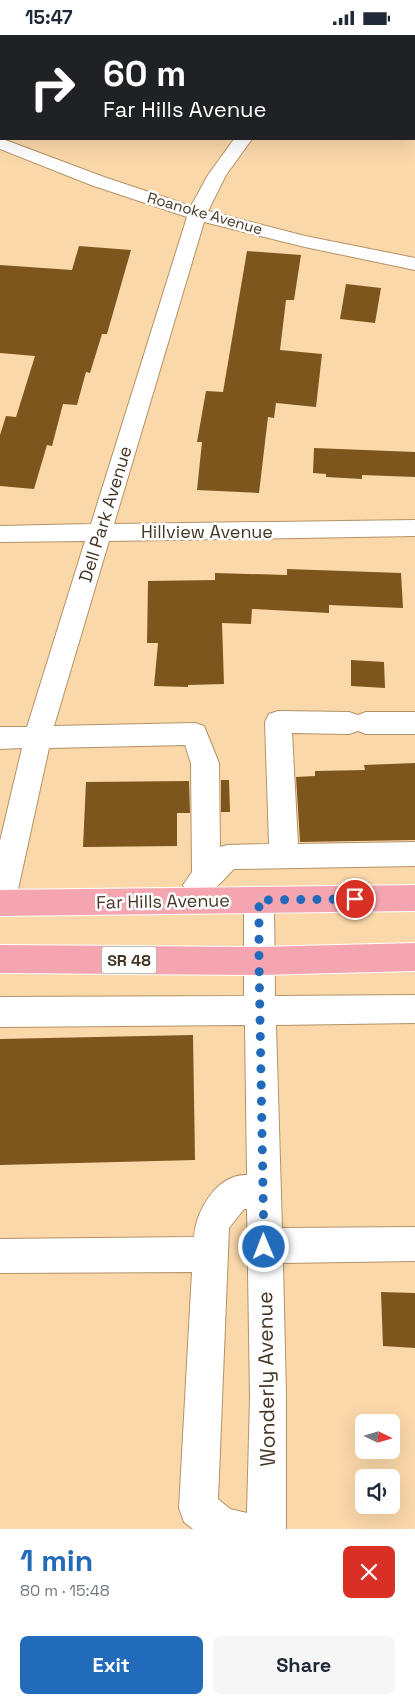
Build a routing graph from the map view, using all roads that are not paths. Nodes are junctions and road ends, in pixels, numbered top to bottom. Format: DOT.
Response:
graph roads {
  1 [pos="242,140"];
  2 [pos="0,143"];
  3 [pos="197,214"];
  4 [pos="415,264"];
  5 [pos="415,529"];
  6 [pos="100,531"];
  7 [pos="0,534"];
  8 [pos="415,723"];
  9 [pos="0,738"];
  10 [pos="38,738"];
  11 [pos="415,854"];
  12 [pos="284,856"];
  13 [pos="206,877"];
  14 [pos="415,898"];
  15 [pos="259,900"];
  16 [pos="182,901"];
  17 [pos="0,903"];
  18 [pos="415,957"];
  19 [pos="0,959"];
  20 [pos="259,961"];
  21 [pos="415,1009"];
  22 [pos="260,1010"];
  23 [pos="0,1012"];
  24 [pos="263,1193"];
  25 [pos="415,1244"];
  26 [pos="264,1247"];
  27 [pos="210,1254"];
  28 [pos="0,1257"];
  29 [pos="238,1529"];
  30 [pos="266,1529"];
  1 -- 3 [label="street, Dell Park Avenue"];
  2 -- 3 [label="street, Roanoke Avenue"];
  3 -- 4 [label="street, Roanoke Avenue"];
  3 -- 6 [label="street, Dell Park Avenue"];
  5 -- 6 [label="street, Hillview Avenue"];
  6 -- 7 [label="street, Hillview Avenue"];
  6 -- 10 [label="street, Dell Park Avenue"];
  8 -- 12 [label="street"];
  9 -- 10 [label="street"];
  10 -- 13 [label="street"];
  10 -- 17 [label="street, Dell Park Avenue"];
  11 -- 12 [label="street"];
  12 -- 13 [label="street"];
  13 -- 16 [label="street"];
  14 -- 15 [label="main road, Far Hills Avenue"];
  15 -- 16 [label="main road, Far Hills Avenue"];
  15 -- 20 [label="street, Wonderly Avenue"];
  16 -- 17 [label="main road, Far Hills Avenue"];
  18 -- 20 [label="main road, SR 48"];
  19 -- 20 [label="main road, SR 48"];
  20 -- 22 [label="street, Wonderly Avenue"];
  21 -- 22 [label="street"];
  22 -- 23 [label="street"];
  22 -- 24 [label="street, Wonderly Avenue"];
  24 -- 26 [label="street, Wonderly Avenue"];
  24 -- 27 [label="street"];
  25 -- 26 [label="street"];
  26 -- 30 [label="street, Wonderly Avenue"];
  27 -- 28 [label="street"];
  27 -- 29 [label="street"];
}
